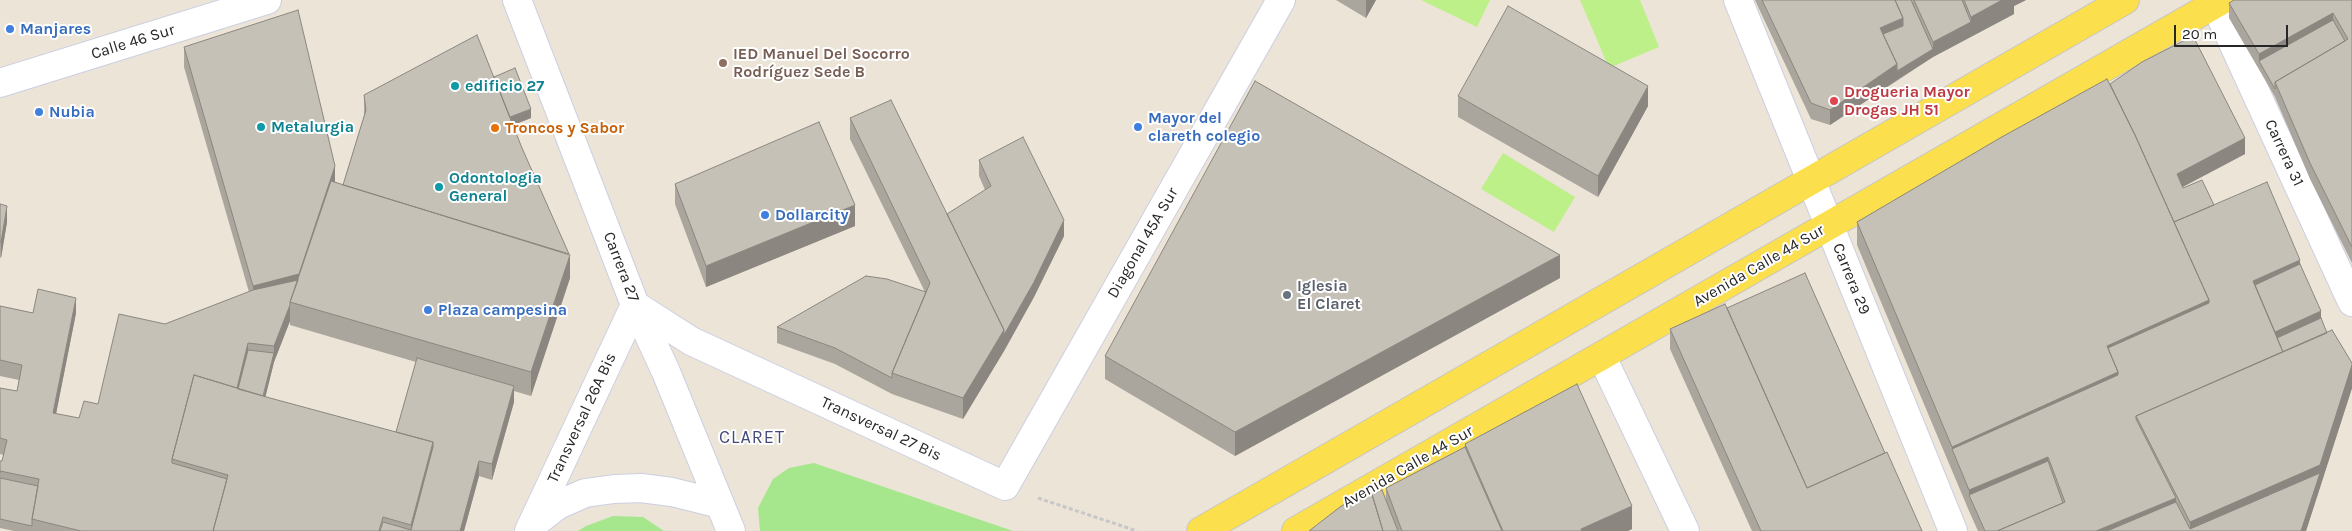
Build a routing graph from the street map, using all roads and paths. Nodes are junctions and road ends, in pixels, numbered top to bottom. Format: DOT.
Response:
graph roads {
  1 [pos="267,0"];
  2 [pos="517,0"];
  3 [pos="1281,0"];
  4 [pos="1738,0"];
  5 [pos="2126,0"];
  6 [pos="2219,2"];
  7 [pos="0,83"];
  8 [pos="1812,181"];
  9 [pos="1829,225"];
  10 [pos="2352,302"];
  11 [pos="635,304"];
  12 [pos="1602,357"];
  13 [pos="1005,486"];
  14 [pos="720,504"];
  15 [pos="530,528"];
  16 [pos="731,531"];
  17 [pos="1137,531"];
  18 [pos="1201,531"];
  19 [pos="1296,531"];
  20 [pos="1685,531"];
  21 [pos="1953,531"];
  1 -- 7 [label="street, Calle 46 Sur"];
  2 -- 11 [label="street, Carrera 27"];
  3 -- 13 [label="street, Diagonal 45A Sur"];
  4 -- 8 [label="street, Carrera 29"];
  5 -- 8 [label="main road"];
  6 -- 9 [label="main road, Avenida Calle 44 Sur"];
  6 -- 10 [label="street, Carrera 31"];
  8 -- 9 [label="street, Carrera 29"];
  8 -- 18 [label="main road"];
  9 -- 12 [label="main road, Avenida Calle 44 Sur"];
  9 -- 21 [label="street, Carrera 29"];
  11 -- 13 [label="street, Transversal 27 Bis"];
  11 -- 14 [label="street, Carrera 27"];
  11 -- 15 [label="street, Transversal 26A Bis"];
  12 -- 19 [label="main road, Avenida Calle 44 Sur"];
  12 -- 20 [label="street"];
  13 -- 17 [label="path"];
  14 -- 15 [label="street"];
  14 -- 16 [label="street, Carrera 27"];
}
